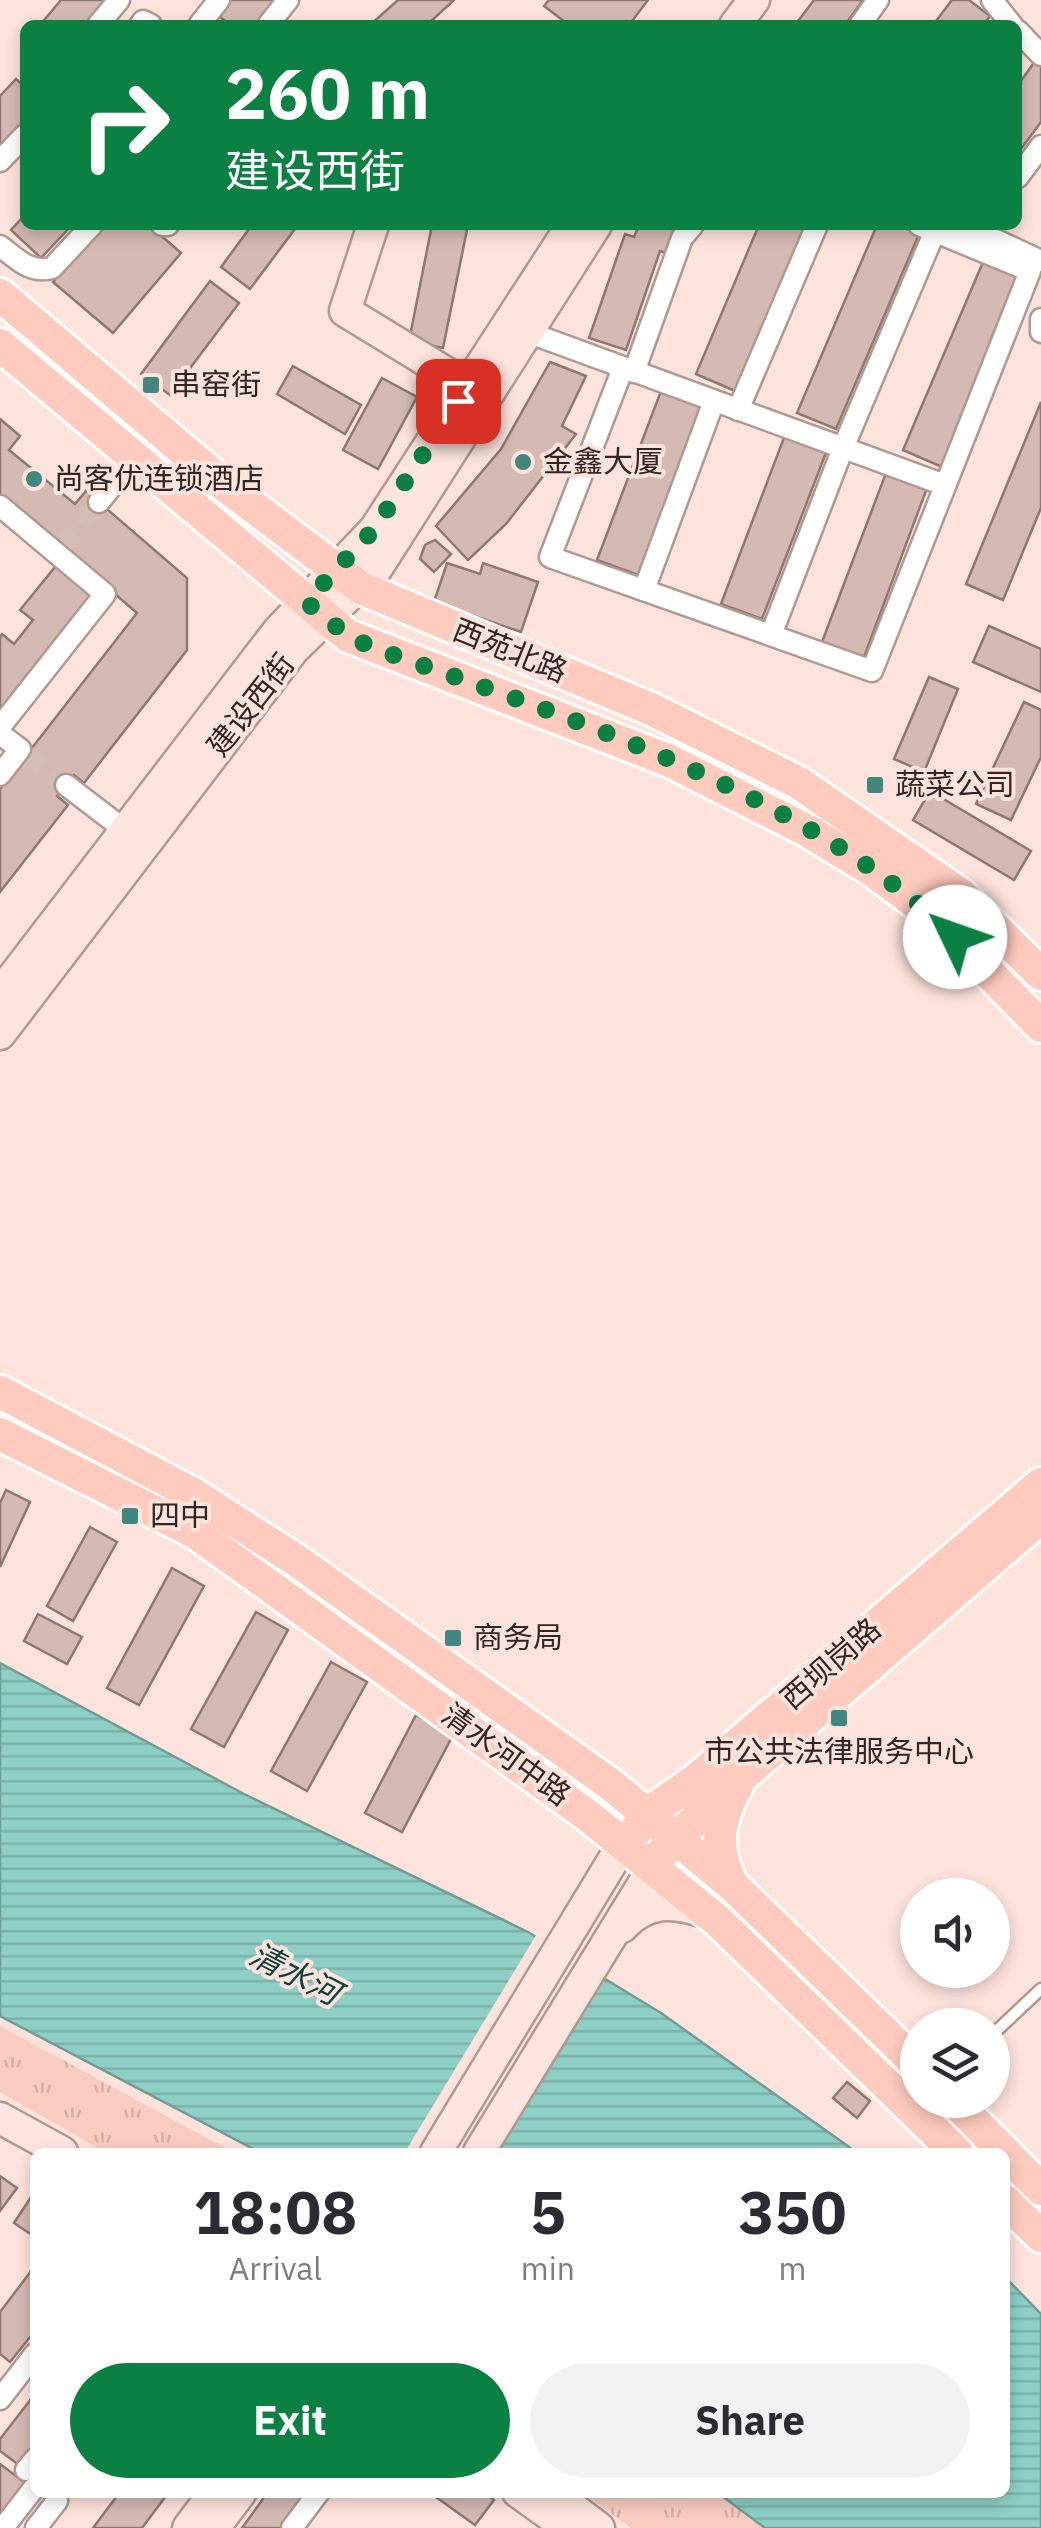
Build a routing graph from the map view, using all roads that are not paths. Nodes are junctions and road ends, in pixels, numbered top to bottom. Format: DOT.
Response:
graph roads {
  1 [pos="119,0"];
  2 [pos="219,0"];
  3 [pos="288,0"];
  4 [pos="754,0"];
  5 [pos="992,0"];
  6 [pos="102,20"];
  7 [pos="204,20"];
  8 [pos="272,20"];
  9 [pos="739,20"];
  10 [pos="1007,20"];
  11 [pos="20,140"];
  12 [pos="1041,146"];
  13 [pos="0,161"];
  14 [pos="1022,172"];
  15 [pos="71,230"];
  16 [pos="87,230"];
  17 [pos="370,230"];
  18 [pos="569,230"];
  19 [pos="592,230"];
  20 [pos="689,230"];
  21 [pos="815,230"];
  22 [pos="926,230"];
  23 [pos="932,230"];
  24 [pos="981,230"];
  25 [pos="1041,237"];
  26 [pos="0,246"];
  27 [pos="1034,258"];
  28 [pos="34,269"];
  29 [pos="0,295"];
  30 [pos="1041,319"];
  31 [pos="518,328"];
  32 [pos="1041,332"];
  33 [pos="0,346"];
  34 [pos="628,370"];
  35 [pos="477,392"];
  36 [pos="714,402"];
  37 [pos="738,410"];
  38 [pos="843,448"];
  39 [pos="134,459"];
  40 [pos="942,484"];
  41 [pos="98,502"];
  42 [pos="0,506"];
  43 [pos="349,581"];
  44 [pos="644,590"];
  45 [pos="316,610"];
  46 [pos="771,635"];
  47 [pos="0,730"];
  48 [pos="0,776"];
  49 [pos="66,785"];
  50 [pos="126,831"];
  51 [pos="1041,974"];
  52 [pos="0,994"];
  53 [pos="1041,1026"];
  54 [pos="0,1034"];
  55 [pos="0,1392"];
  56 [pos="0,1434"];
  57 [pos="1041,1484"];
  58 [pos="1041,1517"];
  59 [pos="744,1775"];
  60 [pos="696,1780"];
  61 [pos="610,1784"];
  62 [pos="586,1814"];
  63 [pos="650,1842"];
  64 [pos="601,1880"];
  65 [pos="732,1885"];
  66 [pos="710,1914"];
  67 [pos="604,1945"];
  68 [pos="1041,1988"];
  69 [pos="1010,2018"];
  70 [pos="900,2047"];
  71 [pos="0,2118"];
  72 [pos="971,2118"];
  73 [pos="0,2141"];
  74 [pos="55,2148"];
  75 [pos="438,2148"];
  76 [pos="482,2148"];
  77 [pos="952,2148"];
  78 [pos="1000,2148"];
  79 [pos="30,2157"];
  80 [pos="1010,2158"];
  81 [pos="1041,2189"];
  82 [pos="1010,2206"];
  83 [pos="1041,2236"];
  84 [pos="30,2342"];
  85 [pos="30,2358"];
  86 [pos="30,2360"];
  87 [pos="3,2389"];
  88 [pos="30,2476"];
  89 [pos="210,2498"];
  90 [pos="236,2498"];
  91 [pos="314,2498"];
  92 [pos="57,2501"];
  93 [pos="532,2502"];
  94 [pos="3,2528"];
  95 [pos="36,2528"];
  96 [pos="188,2528"];
  97 [pos="214,2528"];
  98 [pos="292,2528"];
  99 [pos="568,2528"];
  100 [pos="600,2528"];
  1 -- 6 [label="street"];
  2 -- 7 [label="street"];
  3 -- 8 [label="street"];
  4 -- 9 [label="main road"];
  5 -- 10 [label="street"];
  11 -- 13 [label="street"];
  12 -- 14 [label="street"];
  15 -- 28 [label="street"];
  16 -- 28 [label="street"];
  17 -- 35 [label="main road"];
  18 -- 31 [label="main road, 建设西街"];
  19 -- 31 [label="main road, 建设西街"];
  20 -- 34 [label="street"];
  21 -- 37 [label="street"];
  22 -- 38 [label="street"];
  23 -- 40 [label="street"];
  24 -- 27 [label="street"];
  25 -- 27 [label="street"];
  26 -- 28 [label="street"];
  29 -- 43 [label="main road, 西苑北路"];
  30 -- 32 [label="street"];
  31 -- 34 [label="street"];
  31 -- 35 [label="main road, 建设西街"];
  33 -- 39 [label="main road, 西苑北路"];
  34 -- 36 [label="street"];
  34 -- 44 [label="street"];
  35 -- 43 [label="main road, 建设西街"];
  36 -- 37 [label="street"];
  36 -- 44 [label="street"];
  37 -- 38 [label="street"];
  38 -- 40 [label="street"];
  38 -- 46 [label="street"];
  39 -- 41 [label="street"];
  39 -- 45 [label="main road, 西苑北路"];
  40 -- 46 [label="street"];
  42 -- 47 [label="street"];
  43 -- 45 [label="main road, 建设西街"];
  43 -- 51 [label="main road, 西苑北路"];
  44 -- 46 [label="street"];
  45 -- 50 [label="main road, 建设西街"];
  45 -- 53 [label="main road, 西苑北路"];
  45 -- 54 [label="main road, 建设西街"];
  47 -- 48 [label="street"];
  49 -- 50 [label="street"];
  50 -- 52 [label="main road, 建设西街"];
  55 -- 61 [label="main road, 清水河中路"];
  56 -- 62 [label="main road, 清水河中路"];
  57 -- 60 [label="main road, 西坝岗路"];
  58 -- 59 [label="main road, 西坝岗路"];
  59 -- 63 [label="main road, 西坝岗路"];
  59 -- 65 [label="main road"];
  60 -- 61 [label="main road"];
  60 -- 63 [label="main road, 西坝岗路"];
  61 -- 63 [label="main road, 清水河中路"];
  62 -- 63 [label="main road, 清水河中路"];
  62 -- 64 [label="main road"];
  63 -- 64 [label="main road"];
  63 -- 65 [label="main road, 清水河中路"];
  63 -- 66 [label="main road, 清水河中路"];
  63 -- 67 [label="main road"];
  64 -- 75 [label="main road"];
  65 -- 70 [label="main road, 清水河中路"];
  66 -- 67 [label="main road"];
  66 -- 77 [label="main road, 清水河中路"];
  67 -- 76 [label="main road"];
  68 -- 69 [label="lane"];
  71 -- 74 [label="main road"];
  72 -- 78 [label="main road"];
  73 -- 79 [label="main road"];
  80 -- 81 [label="main road"];
  82 -- 83 [label="main road"];
  84 -- 85 [label="street"];
  86 -- 87 [label="street"];
  88 -- 94 [label="street"];
  89 -- 96 [label="main road"];
  90 -- 97 [label="main road"];
  91 -- 98 [label="street"];
  92 -- 95 [label="street"];
  93 -- 99 [label="main road"];
  93 -- 100 [label="main road"];
}
